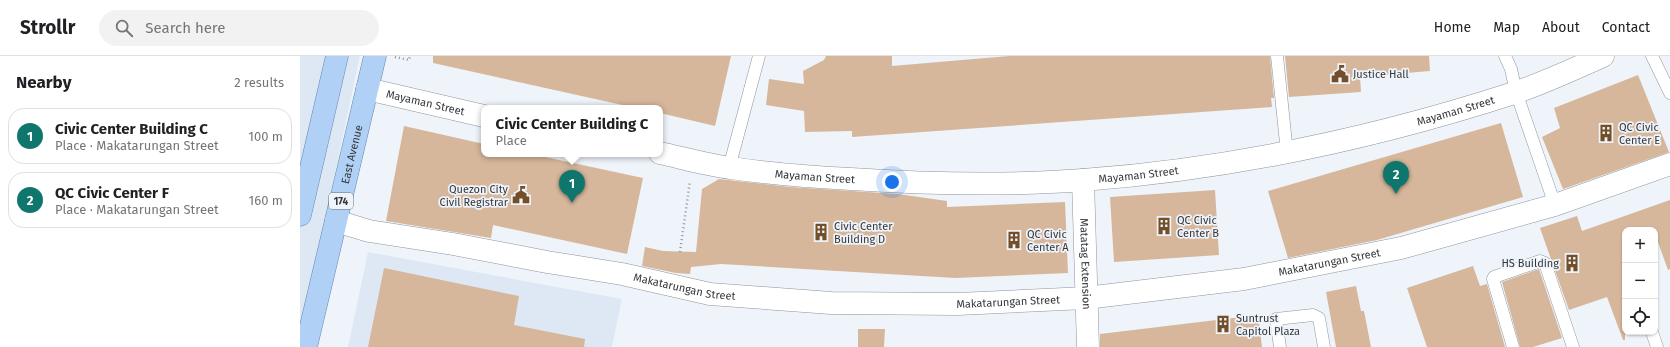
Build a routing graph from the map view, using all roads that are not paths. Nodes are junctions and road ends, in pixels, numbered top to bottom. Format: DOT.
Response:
graph roads {
  1 [pos="337,56"];
  2 [pos="375,56"];
  3 [pos="759,56"];
  4 [pos="1277,56"];
  5 [pos="1505,56"];
  6 [pos="1604,56"];
  7 [pos="1652,56"];
  8 [pos="367,90"];
  9 [pos="1516,92"];
  10 [pos="1670,93"];
  11 [pos="481,115"];
  12 [pos="1287,153"];
  13 [pos="663,154"];
  14 [pos="1670,164"];
  15 [pos="729,168"];
  16 [pos="1083,180"];
  17 [pos="1555,205"];
  18 [pos="300,215"];
  19 [pos="336,221"];
  20 [pos="1086,298"];
  21 [pos="1653,335"];
  22 [pos="306,347"];
  23 [pos="1088,347"];
  24 [pos="1280,347"];
  25 [pos="1324,347"];
  26 [pos="1513,347"];
  27 [pos="1573,347"];
  28 [pos="1657,347"];
  1 -- 18 [label="main road"];
  2 -- 8 [label="main road, East Avenue / 174"];
  3 -- 15 [label="lane"];
  4 -- 12 [label="lane"];
  5 -- 9 [label="lane"];
  6 -- 9 [label="street, Mayaman Street"];
  7 -- 10 [label="lane"];
  8 -- 11 [label="street, Mayaman Street"];
  8 -- 19 [label="main road, East Avenue / 174"];
  9 -- 12 [label="street, Mayaman Street"];
  9 -- 17 [label="lane"];
  12 -- 16 [label="street, Mayaman Street"];
  13 -- 15 [label="street, Mayaman Street"];
  14 -- 17 [label="street, Makatarungan Street"];
  15 -- 16 [label="street, Mayaman Street"];
  16 -- 20 [label="street, Matatag Extension"];
  17 -- 20 [label="street, Makatarungan Street"];
  19 -- 20 [label="street, Makatarungan Street"];
  19 -- 22 [label="main road, East Avenue / 174"];
  20 -- 23 [label="street, Matatag Extension"];
  21 -- 28 [label="lane"];
  24 -- 25 [label="lane"];
  26 -- 27 [label="lane"];
}
